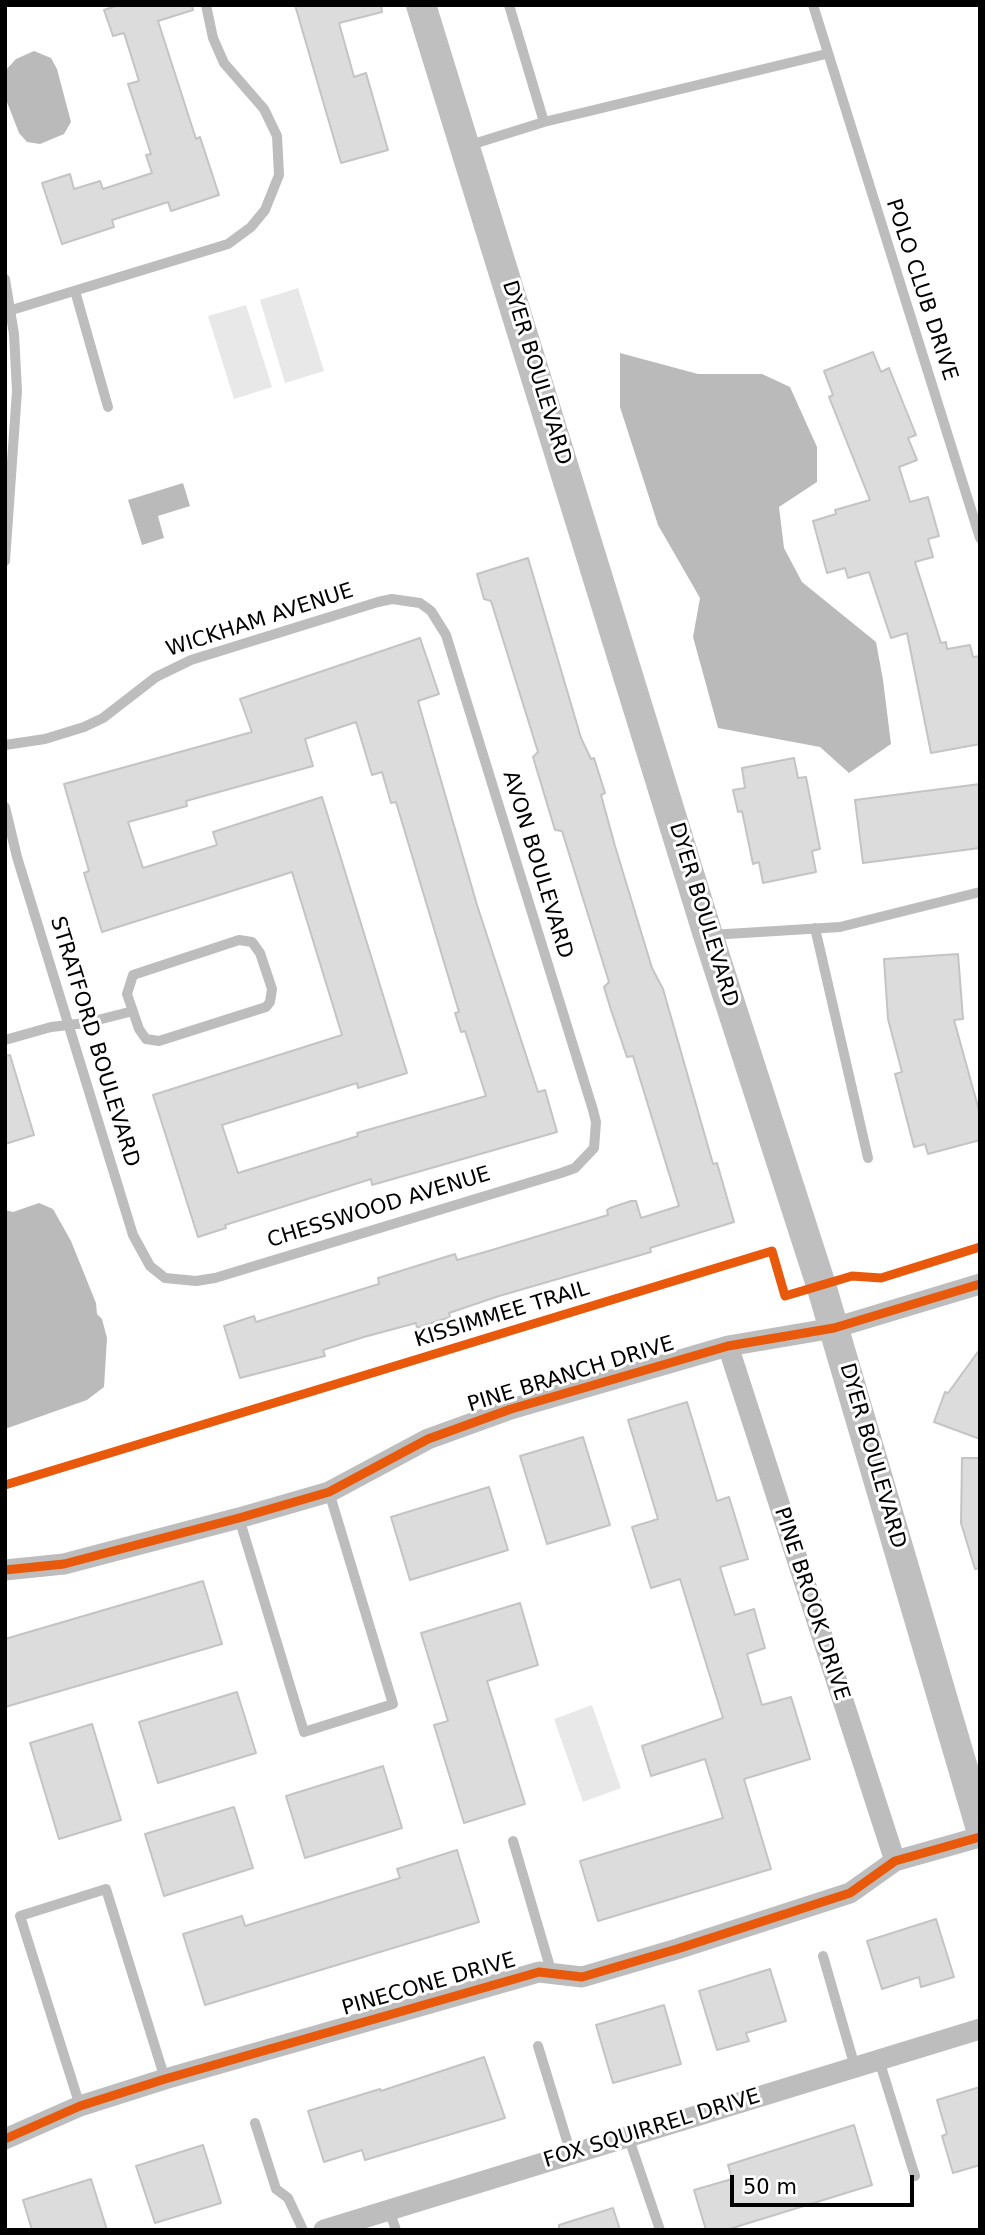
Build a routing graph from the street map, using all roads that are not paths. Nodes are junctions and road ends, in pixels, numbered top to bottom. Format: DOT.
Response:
graph roads {
  1 [pos="206,5"];
  2 [pos="421,5"];
  3 [pos="509,5"];
  4 [pos="813,5"];
  5 [pos="826,54"];
  6 [pos="544,122"];
  7 [pos="467,146"];
  8 [pos="5,279"];
  9 [pos="75,291"];
  10 [pos="8,311"];
  11 [pos="108,408"];
  12 [pos="980,538"];
  13 [pos="5,561"];
  14 [pos="420,603"];
  15 [pos="5,745"];
  16 [pos="5,807"];
  17 [pos="980,892"];
  18 [pos="815,928"];
  19 [pos="708,935"];
  20 [pos="133,1012"];
  21 [pos="68,1025"];
  22 [pos="5,1040"];
  23 [pos="594,1148"];
  24 [pos="868,1158"];
  25 [pos="165,1278"];
  26 [pos="980,1284"];
  27 [pos="834,1328"];
  28 [pos="728,1346"];
  29 [pos="329,1492"];
  30 [pos="239,1518"];
  31 [pos="5,1570"];
  32 [pos="980,1826"];
  33 [pos="980,1837"];
  34 [pos="513,1841"];
  35 [pos="895,1861"];
  36 [pos="824,1956"];
  37 [pos="552,1974"];
  38 [pos="980,2029"];
  39 [pos="538,2046"];
  40 [pos="879,2060"];
  41 [pos="855,2067"];
  42 [pos="165,2079"];
  43 [pos="80,2106"];
  44 [pos="255,2123"];
  45 [pos="628,2136"];
  46 [pos="5,2139"];
  47 [pos="571,2154"];
  48 [pos="915,2176"];
  49 [pos="392,2220"];
  50 [pos="303,2230"];
  51 [pos="324,2230"];
  52 [pos="660,2230"];
  1 -- 9 [label="lane"];
  2 -- 7 [label="main road, DYER BOULEVARD"];
  3 -- 6 [label="lane"];
  4 -- 5 [label="lane, POLO CLUB DRIVE"];
  5 -- 6 [label="lane"];
  5 -- 12 [label="lane, POLO CLUB DRIVE"];
  6 -- 7 [label="lane"];
  7 -- 19 [label="main road, DYER BOULEVARD"];
  8 -- 10 [label="lane"];
  9 -- 10 [label="lane"];
  9 -- 11 [label="lane"];
  10 -- 13 [label="lane"];
  14 -- 15 [label="lane, WICKHAM AVENUE"];
  14 -- 23 [label="lane, AVON BOULEVARD"];
  16 -- 21 [label="lane, STRATFORD BOULEVARD"];
  17 -- 18 [label="lane"];
  18 -- 19 [label="lane"];
  18 -- 24 [label="lane"];
  19 -- 27 [label="main road, DYER BOULEVARD"];
  20 -- 20 [label="lane"];
  20 -- 21 [label="lane"];
  21 -- 22 [label="lane"];
  21 -- 25 [label="lane, STRATFORD BOULEVARD"];
  23 -- 25 [label="lane, CHESSWOOD AVENUE"];
  26 -- 27 [label="street, PINE BRANCH DRIVE"];
  27 -- 28 [label="street, PINE BRANCH DRIVE"];
  27 -- 32 [label="main road, DYER BOULEVARD"];
  28 -- 29 [label="street, PINE BRANCH DRIVE"];
  28 -- 35 [label="street, PINE BROOK DRIVE"];
  29 -- 30 [label="street, PINE BRANCH DRIVE"];
  29 -- 30 [label="lane"];
  30 -- 31 [label="street, PINE BRANCH DRIVE"];
  33 -- 35 [label="street, PINECONE DRIVE"];
  34 -- 37 [label="lane"];
  35 -- 37 [label="street, PINECONE DRIVE"];
  36 -- 41 [label="lane"];
  37 -- 42 [label="street, PINECONE DRIVE"];
  38 -- 40 [label="street, FOX SQUIRREL DRIVE"];
  39 -- 47 [label="lane"];
  40 -- 41 [label="street, FOX SQUIRREL DRIVE"];
  40 -- 48 [label="lane"];
  41 -- 45 [label="street, FOX SQUIRREL DRIVE"];
  42 -- 43 [label="street, PINECONE DRIVE"];
  42 -- 43 [label="lane"];
  43 -- 46 [label="street, PINECONE DRIVE"];
  44 -- 50 [label="lane"];
  45 -- 47 [label="street, FOX SQUIRREL DRIVE"];
  45 -- 52 [label="lane"];
  47 -- 49 [label="street, FOX SQUIRREL DRIVE"];
  49 -- 51 [label="street, FOX SQUIRREL DRIVE"];
}
